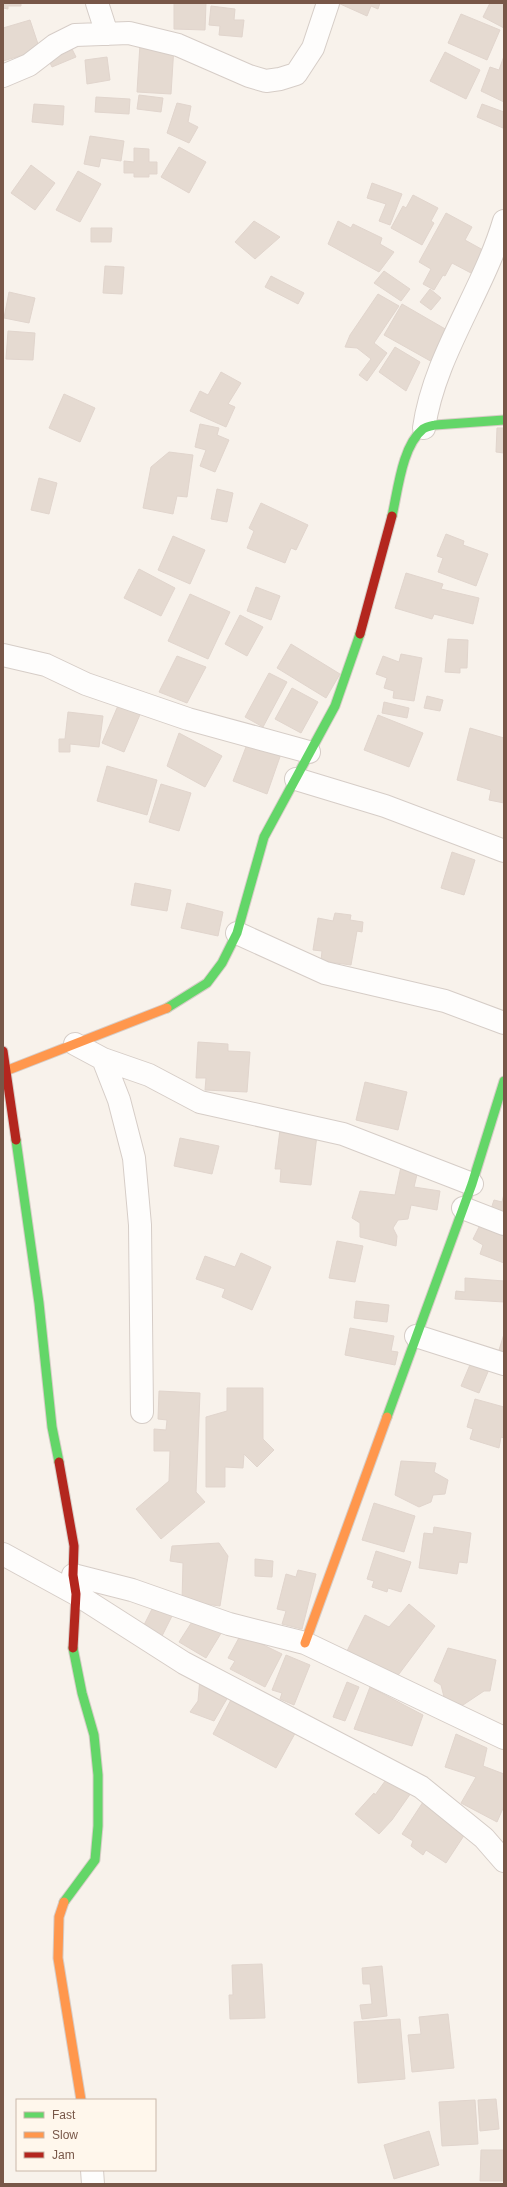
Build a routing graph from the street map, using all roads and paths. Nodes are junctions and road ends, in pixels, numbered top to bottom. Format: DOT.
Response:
graph roads {
  1 [pos="97,3"];
  2 [pos="328,3"];
  3 [pos="107,34"];
  4 [pos="3,76"];
  5 [pos="504,221"];
  6 [pos="504,420"];
  7 [pos="424,428"];
  8 [pos="3,655"];
  9 [pos="310,752"];
  10 [pos="296,779"];
  11 [pos="504,851"];
  12 [pos="237,933"];
  13 [pos="504,1023"];
  14 [pos="75,1044"];
  15 [pos="3,1051"];
  16 [pos="103,1059"];
  17 [pos="5,1071"];
  18 [pos="504,1081"];
  19 [pos="472,1184"];
  20 [pos="463,1208"];
  21 [pos="504,1224"];
  22 [pos="416,1336"];
  23 [pos="504,1364"];
  24 [pos="142,1412"];
  25 [pos="3,1554"];
  26 [pos="74,1584"];
  27 [pos="305,1643"];
  28 [pos="504,1738"];
  29 [pos="504,1861"];
  30 [pos="81,2099"];
  31 [pos="92,2171"];
  32 [pos="93,2184"];
  1 -- 3 [label="street"];
  2 -- 3 [label="street"];
  3 -- 4 [label="street"];
  5 -- 7 [label="street"];
  6 -- 7 [label="street"];
  7 -- 9 [label="street"];
  8 -- 9 [label="street"];
  9 -- 10 [label="street"];
  10 -- 11 [label="street"];
  10 -- 12 [label="street"];
  12 -- 13 [label="street"];
  12 -- 14 [label="street"];
  14 -- 16 [label="street"];
  14 -- 17 [label="street"];
  15 -- 17 [label="street"];
  16 -- 19 [label="street"];
  16 -- 24 [label="street"];
  17 -- 26 [label="street"];
  18 -- 19 [label="street"];
  19 -- 20 [label="street"];
  20 -- 21 [label="street"];
  20 -- 22 [label="street"];
  22 -- 23 [label="street"];
  22 -- 27 [label="street"];
  25 -- 26 [label="street"];
  26 -- 27 [label="street"];
  26 -- 29 [label="street"];
  26 -- 30 [label="street"];
  27 -- 28 [label="street"];
  31 -- 32 [label="street"];
}
